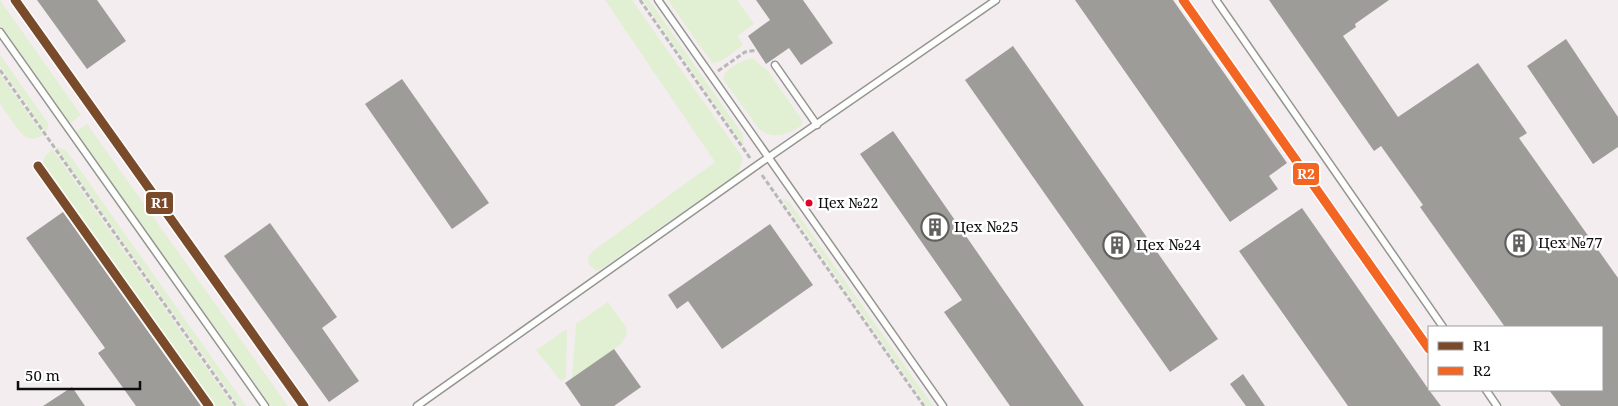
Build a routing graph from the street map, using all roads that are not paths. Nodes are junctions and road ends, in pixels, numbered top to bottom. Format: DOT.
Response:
graph roads {
  1 [pos="658,0"];
  2 [pos="996,0"];
  3 [pos="1216,0"];
  4 [pos="0,32"];
  5 [pos="775,65"];
  6 [pos="817,125"];
  7 [pos="770,158"];
  8 [pos="1441,326"];
  9 [pos="1487,391"];
  10 [pos="265,406"];
  11 [pos="417,406"];
  12 [pos="944,406"];
  13 [pos="1497,406"];
  1 -- 7 [label="lane"];
  2 -- 6 [label="lane"];
  3 -- 8 [label="lane"];
  4 -- 10 [label="lane"];
  5 -- 6 [label="lane"];
  6 -- 7 [label="lane"];
  7 -- 11 [label="lane"];
  7 -- 12 [label="lane"];
  9 -- 13 [label="lane"];
}
